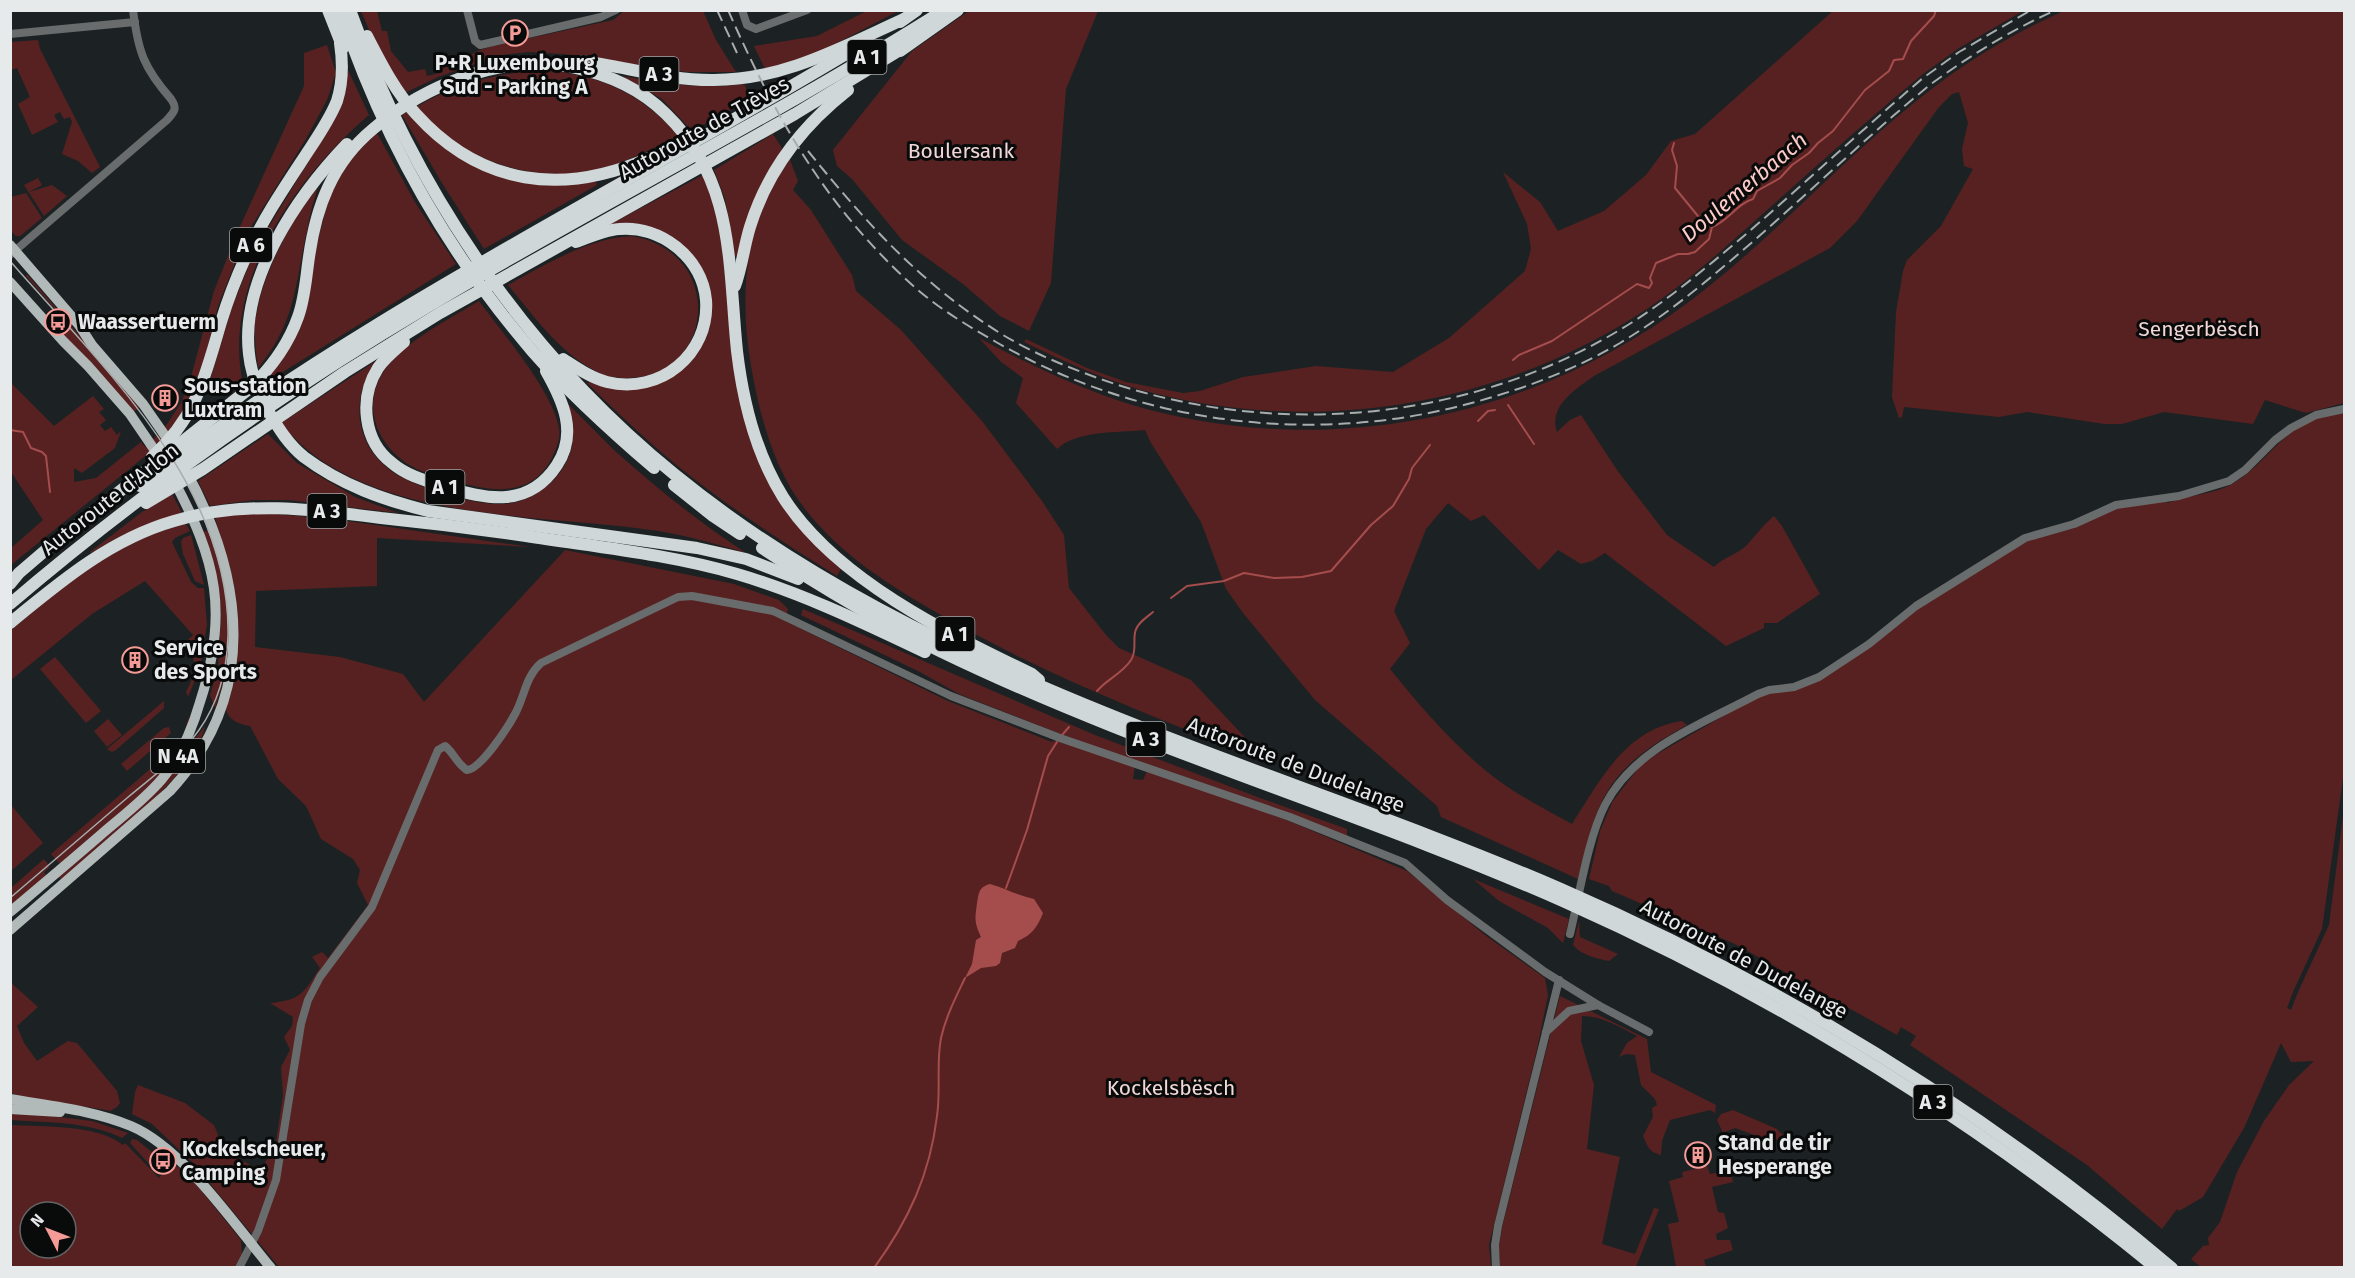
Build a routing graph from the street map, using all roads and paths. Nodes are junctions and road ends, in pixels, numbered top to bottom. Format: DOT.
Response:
graph roads {
  1 [pos="133,10"];
  2 [pos="328,10"];
  3 [pos="340,10"];
  4 [pos="351,10"];
  5 [pos="467,10"];
  6 [pos="616,10"];
  7 [pos="742,10"];
  8 [pos="807,10"];
  9 [pos="917,10"];
  10 [pos="944,10"];
  11 [pos="958,10"];
  12 [pos="904,19"];
  13 [pos="135,22"];
  14 [pos="10,34"];
  15 [pos="340,43"];
  16 [pos="905,47"];
  17 [pos="424,92"];
  18 [pos="793,108"];
  19 [pos="760,119"];
  20 [pos="386,128"];
  21 [pos="358,138"];
  22 [pos="718,143"];
  23 [pos="674,153"];
  24 [pos="686,168"];
  25 [pos="12,250"];
  26 [pos="543,253"];
  27 [pos="496,266"];
  28 [pos="477,271"];
  29 [pos="10,282"];
  30 [pos="468,283"];
  31 [pos="733,293"];
  32 [pos="440,313"];
  33 [pos="539,349"];
  34 [pos="2344,409"];
  35 [pos="114,495"];
  36 [pos="10,584"];
  37 [pos="10,590"];
  38 [pos="10,604"];
  39 [pos="10,609"];
  40 [pos="880,620"];
  41 [pos="10,623"];
  42 [pos="956,659"];
  43 [pos="1048,689"];
  44 [pos="10,912"];
  45 [pos="10,930"];
  46 [pos="1570,934"];
  47 [pos="1559,980"];
  48 [pos="1598,1005"];
  49 [pos="1546,1032"];
  50 [pos="1648,1032"];
  51 [pos="10,1099"];
  52 [pos="10,1108"];
  53 [pos="78,1111"];
  54 [pos="250,1243"];
  55 [pos="239,1268"];
  56 [pos="271,1268"];
  57 [pos="1496,1268"];
  58 [pos="2156,1268"];
  59 [pos="2172,1268"];
  1 -- 13 [label="street"];
  2 -- 15 [label="highway, A 3"];
  3 -- 20 [label="highway, Autoroute de Dudelange / A 3"];
  4 -- 23 [label="highway, A 3"];
  4 -- 33 [label="highway, Autoroute de Dudelange / A 3"];
  5 -- 6 [label="street"];
  7 -- 8 [label="street"];
  9 -- 12 [label="highway, Autoroute de Trèves / A 1"];
  10 -- 18 [label="highway, Autoroute de Trèves / A 1"];
  11 -- 16 [label="highway, A 1"];
  12 -- 17 [label="highway, A 3"];
  12 -- 19 [label="highway, Autoroute de Trèves / A 1"];
  13 -- 14 [label="street"];
  13 -- 25 [label="street"];
  15 -- 20 [label="highway, A 3"];
  15 -- 35 [label="highway, A 6"];
  16 -- 18 [label="highway, A 1"];
  16 -- 31 [label="highway, A 1"];
  17 -- 21 [label="highway, A 3"];
  17 -- 31 [label="highway"];
  18 -- 19 [label="highway, A 1"];
  19 -- 22 [label="highway, A 1"];
  19 -- 22 [label="highway, Autoroute de Trèves / A 1"];
  20 -- 33 [label="highway, Autoroute de Dudelange / A 3"];
  21 -- 35 [label="highway, A 6"];
  21 -- 40 [label="highway, A 3"];
  22 -- 23 [label="highway, Autoroute de Trèves / A 1"];
  22 -- 24 [label="highway, Autoroute de Trèves / A 1"];
  23 -- 27 [label="highway, Autoroute de Trèves / A 1"];
  24 -- 26 [label="highway, A 1"];
  24 -- 27 [label="highway, Autoroute de Trèves / A 1"];
  25 -- 45 [label="main road, N 4A"];
  26 -- 27 [label="highway, A 1"];
  26 -- 33 [label="highway, A 3"];
  27 -- 28 [label="highway, Autoroute de Trèves / A 1"];
  27 -- 30 [label="highway, A 1"];
  28 -- 30 [label="highway, Autoroute d'Arlon"];
  29 -- 44 [label="main road, N 4A"];
  30 -- 32 [label="highway, A 1"];
  30 -- 37 [label="highway, Autoroute d'Arlon"];
  30 -- 38 [label="highway, Autoroute d'Arlon"];
  31 -- 43 [label="highway, A 1"];
  32 -- 33 [label="highway, A 1"];
  32 -- 39 [label="highway"];
  33 -- 40 [label="highway, Autoroute de Dudelange / A 3"];
  33 -- 43 [label="highway, Autoroute de Dudelange / A 3"];
  34 -- 46 [label="street"];
  35 -- 36 [label="highway, A 6"];
  40 -- 42 [label="highway, Autoroute de Dudelange / A 3"];
  41 -- 42 [label="highway, A 3"];
  42 -- 58 [label="highway, Autoroute de Dudelange / A 3"];
  43 -- 59 [label="highway, Autoroute de Dudelange / A 3"];
  47 -- 48 [label="street"];
  47 -- 49 [label="street"];
  47 -- 54 [label="street"];
  48 -- 49 [label="street"];
  48 -- 50 [label="street"];
  49 -- 57 [label="street"];
  51 -- 53 [label="main road"];
  52 -- 53 [label="main road"];
  53 -- 54 [label="main road"];
  54 -- 55 [label="street"];
  54 -- 56 [label="main road"];
}
